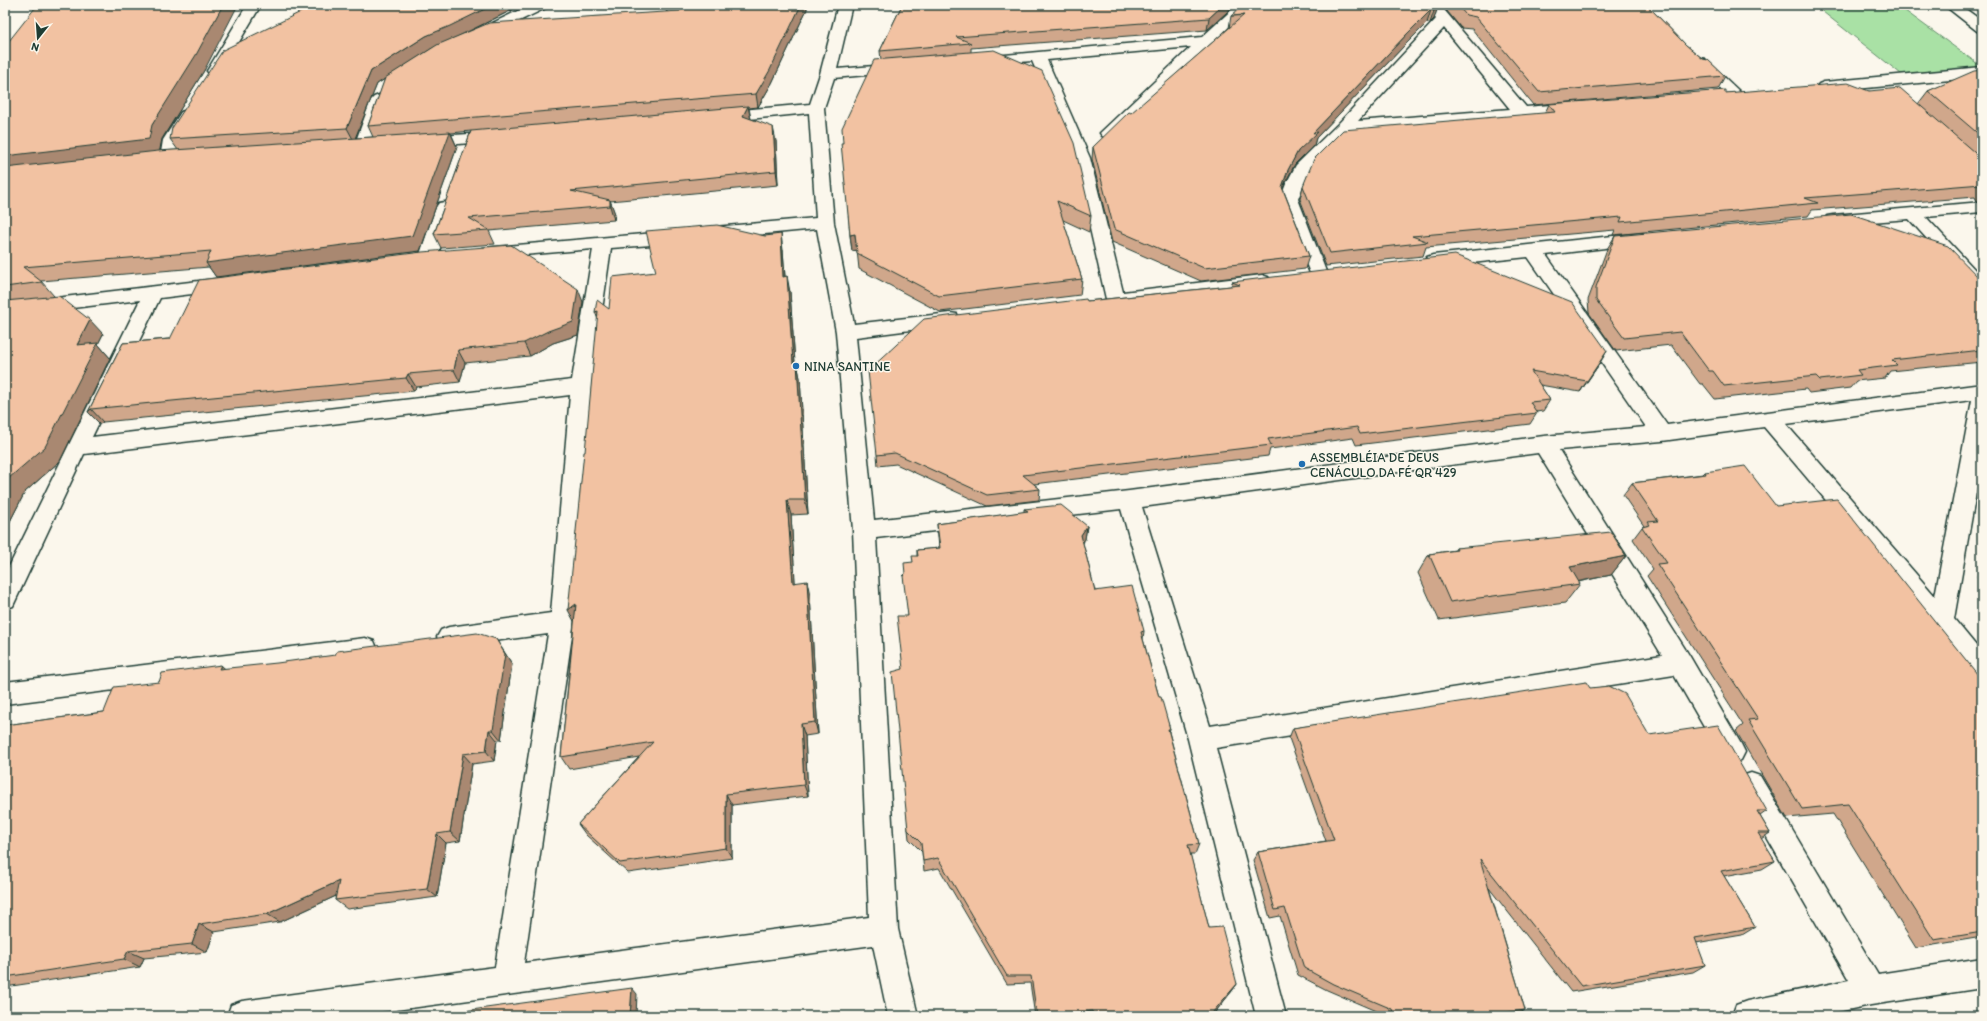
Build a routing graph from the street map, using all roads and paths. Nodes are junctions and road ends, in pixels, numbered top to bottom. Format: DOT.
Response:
graph roads {
  1 [pos="254,5"];
  2 [pos="541,5"];
  3 [pos="845,5"];
  4 [pos="1245,5"];
  5 [pos="1433,5"];
  6 [pos="1951,5"];
  7 [pos="673,10"];
  8 [pos="690,13"];
  9 [pos="658,15"];
  10 [pos="1444,19"];
  11 [pos="527,26"];
  12 [pos="496,28"];
  13 [pos="1982,28"];
  14 [pos="470,39"];
  15 [pos="1206,41"];
  16 [pos="243,48"];
  17 [pos="1690,52"];
  18 [pos="1038,57"];
  19 [pos="223,58"];
  20 [pos="968,62"];
  21 [pos="914,67"];
  22 [pos="1982,72"];
  23 [pos="828,74"];
  24 [pos="207,84"];
  25 [pos="383,88"];
  26 [pos="1812,88"];
  27 [pos="1750,93"];
  28 [pos="1734,94"];
  29 [pos="1711,96"];
  30 [pos="195,103"];
  31 [pos="1593,107"];
  32 [pos="816,108"];
  33 [pos="1522,113"];
  34 [pos="706,118"];
  35 [pos="1344,127"];
  36 [pos="517,135"];
  37 [pos="408,143"];
  38 [pos="362,146"];
  39 [pos="1091,149"];
  40 [pos="168,159"];
  41 [pos="451,191"];
  42 [pos="1982,207"];
  43 [pos="1912,212"];
  44 [pos="1817,222"];
  45 [pos="825,223"];
  46 [pos="1660,238"];
  47 [pos="603,244"];
  48 [pos="1534,250"];
  49 [pos="475,253"];
  50 [pos="428,257"];
  51 [pos="1418,263"];
  52 [pos="1318,274"];
  53 [pos="1279,278"];
  54 [pos="240,282"];
  55 [pos="153,293"];
  56 [pos="1982,294"];
  57 [pos="5,310"];
  58 [pos="965,317"];
  59 [pos="846,332"];
  60 [pos="581,386"];
  61 [pos="1982,390"];
  62 [pos="1982,398"];
  63 [pos="1769,419"];
  64 [pos="1662,433"];
  65 [pos="1544,444"];
  66 [pos="77,447"];
  67 [pos="1129,500"];
  68 [pos="864,530"];
  69 [pos="5,599"];
  70 [pos="1942,621"];
  71 [pos="562,622"];
  72 [pos="429,639"];
  73 [pos="390,644"];
  74 [pos="1680,663"];
  75 [pos="1982,672"];
  76 [pos="5,693"];
  77 [pos="1201,739"];
  78 [pos="884,929"];
  79 [pos="1982,973"];
  80 [pos="507,981"];
  81 [pos="1870,990"];
  82 [pos="242,1016"];
  83 [pos="904,1016"];
  84 [pos="1271,1016"];
  85 [pos="1747,1016"];
  1 -- 19 [label="street"];
  2 -- 12 [label="street"];
  3 -- 23 [label="street"];
  4 -- 15 [label="street"];
  5 -- 10 [label="street"];
  6 -- 13 [label="street"];
  7 -- 8 [label="street"];
  7 -- 9 [label="street"];
  10 -- 33 [label="street"];
  10 -- 35 [label="street"];
  11 -- 12 [label="street"];
  12 -- 14 [label="street"];
  15 -- 18 [label="street"];
  15 -- 39 [label="street"];
  16 -- 19 [label="street"];
  17 -- 28 [label="street"];
  18 -- 20 [label="street"];
  18 -- 39 [label="street"];
  19 -- 24 [label="street"];
  21 -- 23 [label="street"];
  22 -- 26 [label="street"];
  23 -- 32 [label="street"];
  25 -- 38 [label="street"];
  27 -- 28 [label="street"];
  28 -- 29 [label="street"];
  30 -- 40 [label="street"];
  31 -- 33 [label="street"];
  32 -- 34 [label="street"];
  32 -- 45 [label="street"];
  33 -- 35 [label="street"];
  35 -- 52 [label="street"];
  36 -- 37 [label="street"];
  39 -- 53 [label="street"];
  41 -- 50 [label="street"];
  42 -- 43 [label="street"];
  43 -- 44 [label="street"];
  43 -- 56 [label="street"];
  45 -- 47 [label="street"];
  45 -- 59 [label="street"];
  46 -- 48 [label="street"];
  47 -- 49 [label="street"];
  47 -- 60 [label="street"];
  48 -- 51 [label="street"];
  48 -- 64 [label="street"];
  54 -- 55 [label="street"];
  55 -- 57 [label="street"];
  55 -- 66 [label="street"];
  58 -- 59 [label="street"];
  59 -- 68 [label="street"];
  60 -- 66 [label="street"];
  60 -- 71 [label="street"];
  61 -- 63 [label="street"];
  62 -- 70 [label="street"];
  63 -- 64 [label="street"];
  63 -- 70 [label="street"];
  64 -- 65 [label="street"];
  65 -- 67 [label="street"];
  65 -- 74 [label="street"];
  66 -- 69 [label="street"];
  67 -- 68 [label="street"];
  67 -- 77 [label="street"];
  68 -- 78 [label="street"];
  70 -- 75 [label="street"];
  71 -- 72 [label="street"];
  71 -- 80 [label="street"];
  73 -- 76 [label="street"];
  74 -- 77 [label="street"];
  74 -- 81 [label="street"];
  77 -- 84 [label="street"];
  78 -- 80 [label="street"];
  78 -- 83 [label="street"];
  79 -- 81 [label="street"];
  80 -- 82 [label="street"];
  81 -- 85 [label="street"];
}
